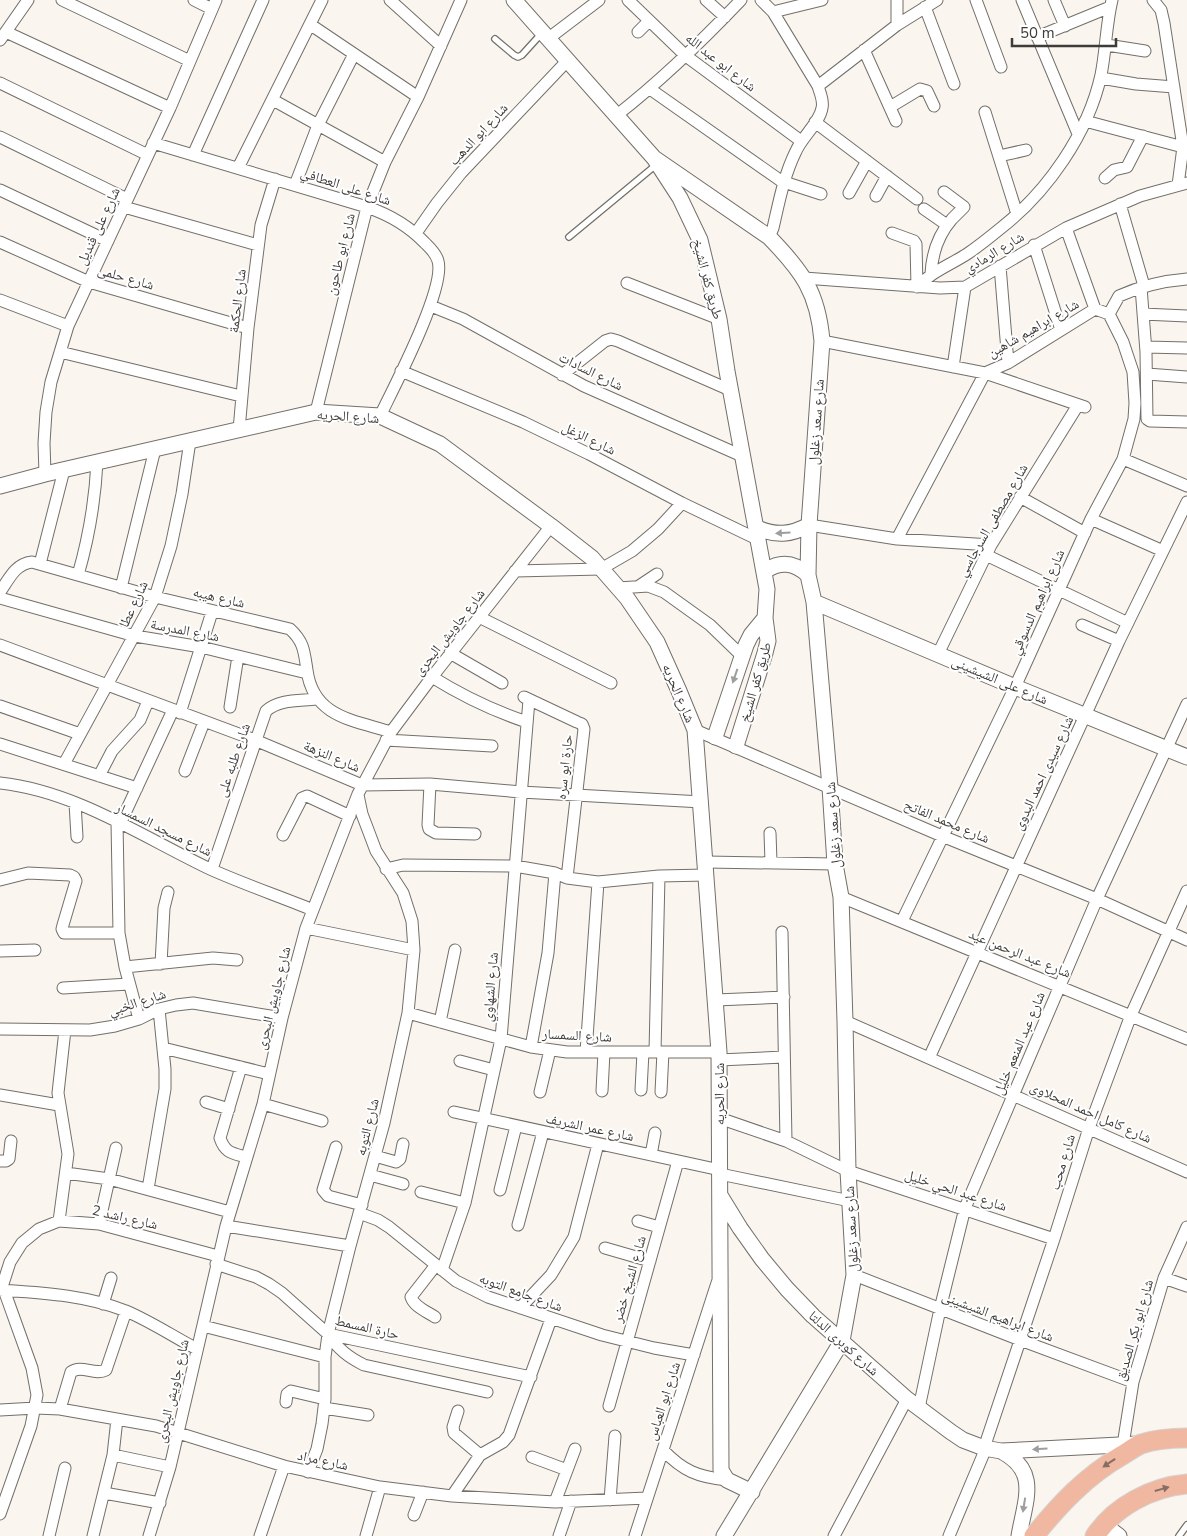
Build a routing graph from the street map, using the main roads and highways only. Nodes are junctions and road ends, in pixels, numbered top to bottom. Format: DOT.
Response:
graph roads {
  1 [pos="1187,1438"];
  2 [pos="1187,1484"];
  3 [pos="1099,1530"];
  4 [pos="1034,1536"];
  1 -- 4 [label="main road, one-way"];
  3 -- 2 [label="main road, one-way"];
}
